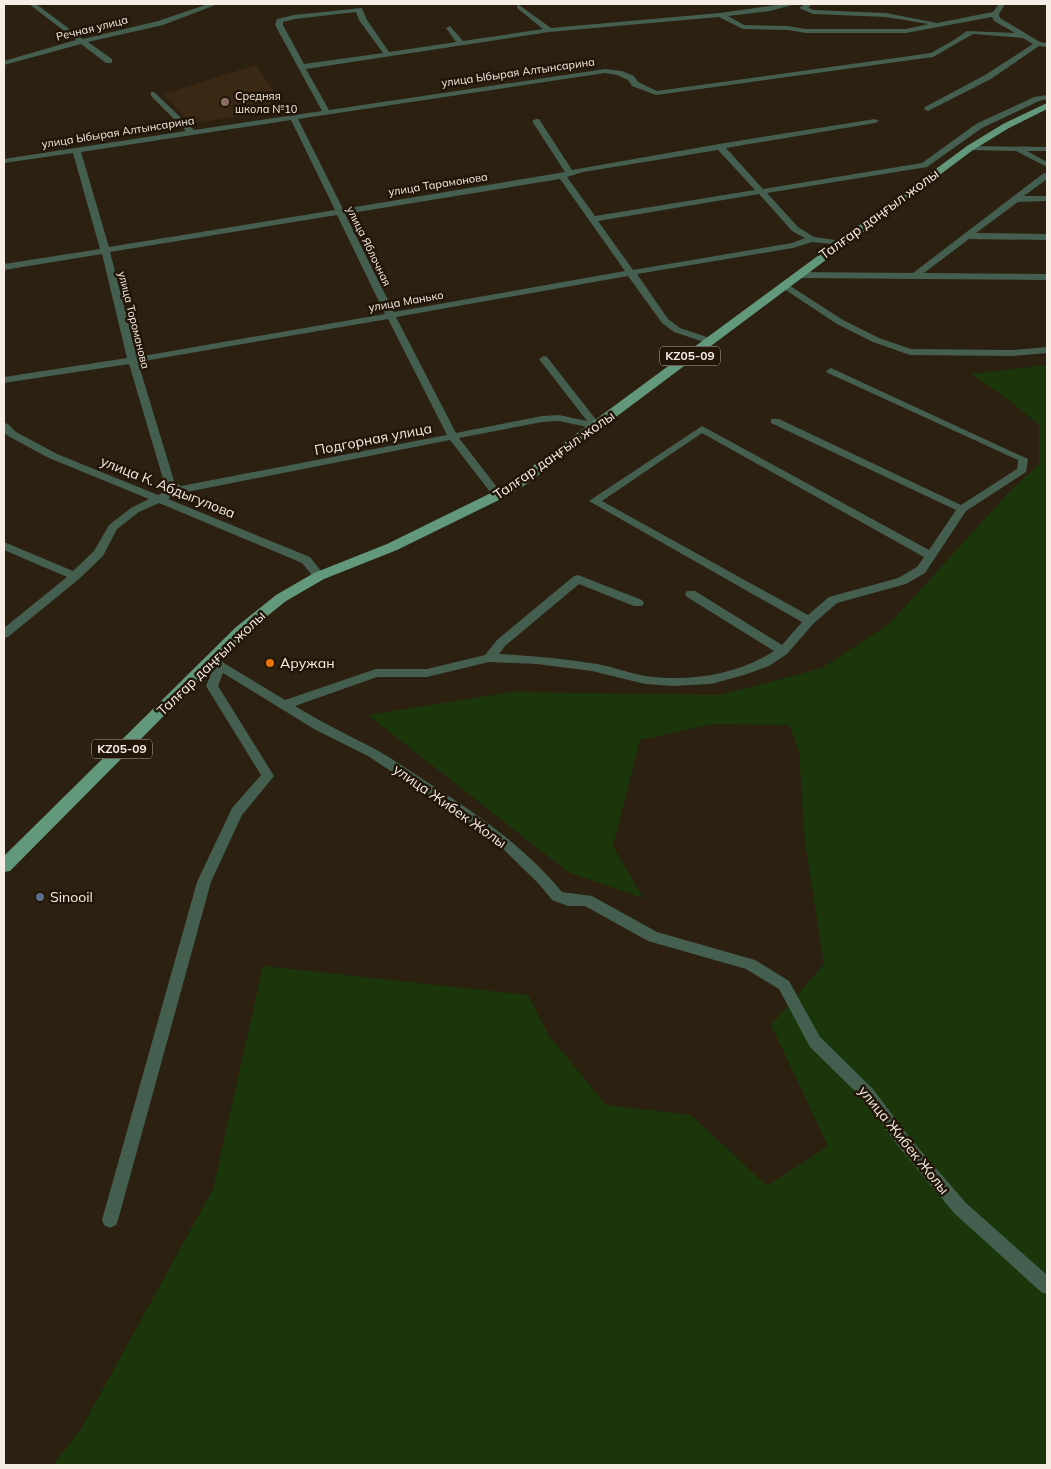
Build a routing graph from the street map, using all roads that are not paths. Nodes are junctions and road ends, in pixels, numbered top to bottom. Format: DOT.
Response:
graph roads {
  1 [pos="32,4"];
  2 [pos="214,4"];
  3 [pos="740,4"];
  4 [pos="792,4"];
  5 [pos="809,4"];
  6 [pos="1002,4"];
  7 [pos="519,7"];
  8 [pos="749,10"];
  9 [pos="996,14"];
  10 [pos="720,15"];
  11 [pos="940,24"];
  12 [pos="450,28"];
  13 [pos="549,30"];
  14 [pos="1025,36"];
  15 [pos="82,40"];
  16 [pos="462,44"];
  17 [pos="1038,44"];
  18 [pos="1047,44"];
  19 [pos="388,55"];
  20 [pos="109,61"];
  21 [pos="4,62"];
  22 [pos="302,67"];
  23 [pos="154,94"];
  24 [pos="1047,97"];
  25 [pos="1047,106"];
  26 [pos="928,109"];
  27 [pos="326,112"];
  28 [pos="293,117"];
  29 [pos="536,121"];
  30 [pos="875,121"];
  31 [pos="191,132"];
  32 [pos="719,146"];
  33 [pos="970,148"];
  34 [pos="1016,149"];
  35 [pos="76,150"];
  36 [pos="1047,150"];
  37 [pos="4,161"];
  38 [pos="1047,165"];
  39 [pos="566,174"];
  40 [pos="1047,175"];
  41 [pos="759,192"];
  42 [pos="1017,199"];
  43 [pos="1047,199"];
  44 [pos="340,212"];
  45 [pos="593,219"];
  46 [pos="968,236"];
  47 [pos="1047,237"];
  48 [pos="812,239"];
  49 [pos="839,243"];
  50 [pos="105,249"];
  51 [pos="4,267"];
  52 [pos="631,274"];
  53 [pos="798,275"];
  54 [pos="916,276"];
  55 [pos="1047,278"];
  56 [pos="784,285"];
  57 [pos="391,316"];
  58 [pos="710,341"];
  59 [pos="1047,350"];
  60 [pos="544,359"];
  61 [pos="132,361"];
  62 [pos="831,371"];
  63 [pos="4,380"];
  64 [pos="775,421"];
  65 [pos="4,426"];
  66 [pos="596,426"];
  67 [pos="453,437"];
  68 [pos="179,490"];
  69 [pos="498,495"];
  70 [pos="157,499"];
  71 [pos="962,509"];
  72 [pos="4,546"];
  73 [pos="931,556"];
  74 [pos="75,576"];
  75 [pos="320,576"];
  76 [pos="691,594"];
  77 [pos="638,603"];
  78 [pos="809,622"];
  79 [pos="4,634"];
  80 [pos="782,651"];
  81 [pos="488,658"];
  82 [pos="216,663"];
  83 [pos="284,706"];
  84 [pos="4,866"];
  85 [pos="110,1220"];
  86 [pos="1047,1286"];
  1 -- 15 [label="street"];
  2 -- 15 [label="street, Речная улица"];
  3 -- 8 [label="street"];
  4 -- 8 [label="street"];
  5 -- 11 [label="street"];
  6 -- 9 [label="street"];
  7 -- 13 [label="street"];
  8 -- 10 [label="street"];
  9 -- 11 [label="street"];
  9 -- 14 [label="street"];
  10 -- 11 [label="street"];
  10 -- 13 [label="street"];
  12 -- 16 [label="street"];
  13 -- 16 [label="street"];
  14 -- 17 [label="street"];
  14 -- 27 [label="street, улица Ыбырая Алтынсарина"];
  15 -- 20 [label="street"];
  15 -- 21 [label="street, Речная улица"];
  16 -- 19 [label="street"];
  17 -- 18 [label="street"];
  17 -- 26 [label="street"];
  19 -- 22 [label="street"];
  19 -- 22 [label="street"];
  22 -- 27 [label="street"];
  23 -- 31 [label="street"];
  24 -- 41 [label="street"];
  25 -- 33 [label="main road, Талғар даңғыл жолы / KZ05-09"];
  27 -- 28 [label="street, улица Ыбырая Алтынсарина"];
  28 -- 31 [label="street, улица Ыбырая Алтынсарина"];
  28 -- 44 [label="street, улица Яблочная"];
  29 -- 39 [label="street"];
  30 -- 32 [label="street, улица Тарамонова"];
  31 -- 35 [label="street, улица Ыбырая Алтынсарина"];
  32 -- 39 [label="street, улица Тарамонова"];
  32 -- 41 [label="street"];
  33 -- 34 [label="street"];
  33 -- 49 [label="main road, Талғар даңғыл жолы / KZ05-09"];
  34 -- 36 [label="street"];
  34 -- 38 [label="street"];
  35 -- 37 [label="street, улица Ыбырая Алтынсарина"];
  35 -- 50 [label="street, улица Тороманова"];
  39 -- 44 [label="street, улица Тарамонова"];
  39 -- 45 [label="street"];
  40 -- 42 [label="street"];
  41 -- 45 [label="street"];
  41 -- 48 [label="street"];
  42 -- 43 [label="street"];
  42 -- 46 [label="street"];
  44 -- 50 [label="street, улица Тарамонова"];
  44 -- 57 [label="street, улица Яблочная"];
  45 -- 52 [label="street"];
  46 -- 47 [label="street"];
  46 -- 54 [label="street"];
  48 -- 49 [label="street"];
  48 -- 52 [label="street, улица Манько"];
  49 -- 53 [label="main road, Талғар даңғыл жолы / KZ05-09"];
  50 -- 51 [label="street, улица Тарамонова"];
  50 -- 61 [label="street, улица Тороманова"];
  52 -- 57 [label="street, улица Манько"];
  52 -- 58 [label="street"];
  53 -- 54 [label="street"];
  53 -- 56 [label="main road, Талғар даңғыл жолы / KZ05-09"];
  54 -- 55 [label="street"];
  56 -- 58 [label="main road, Талғар даңғыл жолы / KZ05-09"];
  56 -- 59 [label="street"];
  57 -- 61 [label="street, улица Манько"];
  57 -- 67 [label="street, улица Яблочная"];
  58 -- 66 [label="main road, Талғар даңғыл жолы / KZ05-09"];
  60 -- 66 [label="street"];
  61 -- 63 [label="street, улица Манько"];
  61 -- 68 [label="street, улица Тороманова"];
  62 -- 71 [label="street"];
  64 -- 71 [label="street"];
  65 -- 70 [label="street, улица К. Абдыгулова"];
  66 -- 67 [label="street, Подгорная улица"];
  66 -- 69 [label="main road, Талғар даңғыл жолы / KZ05-09"];
  67 -- 68 [label="street, Подгорная улица"];
  67 -- 69 [label="street, улица Яблочная"];
  68 -- 70 [label="street, Подгорная улица"];
  69 -- 75 [label="main road, Талғар даңғыл жолы / KZ05-09"];
  70 -- 74 [label="street, Подгорная улица"];
  70 -- 75 [label="street, улица К. Абдыгулова"];
  71 -- 73 [label="street"];
  72 -- 74 [label="street"];
  73 -- 78 [label="street"];
  73 -- 78 [label="street"];
  74 -- 79 [label="street, Подгорная улица"];
  75 -- 82 [label="main road, Талғар даңғыл жолы / KZ05-09"];
  76 -- 80 [label="street"];
  77 -- 81 [label="street"];
  78 -- 80 [label="street"];
  80 -- 81 [label="street"];
  81 -- 83 [label="street"];
  82 -- 83 [label="street, улица Жибек Жолы"];
  82 -- 84 [label="main road, Талғар даңғыл жолы / KZ05-09"];
  82 -- 85 [label="street"];
  83 -- 86 [label="street, улица Жибек Жолы"];
}
